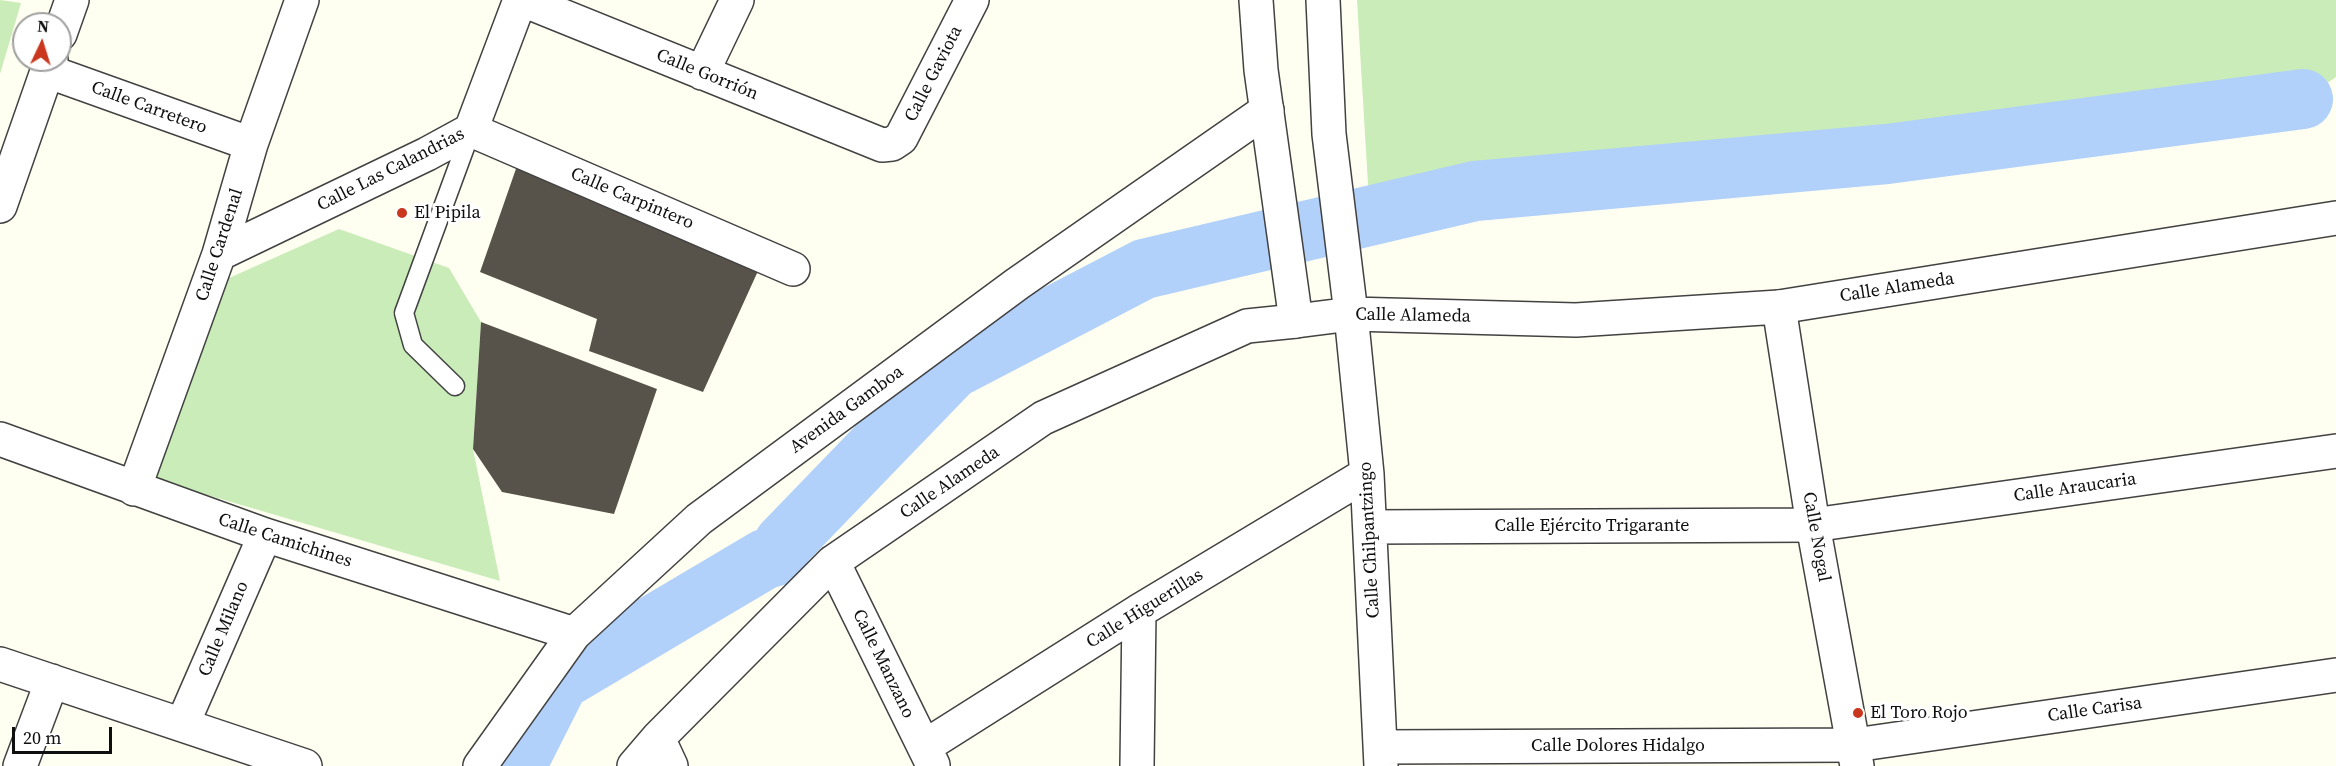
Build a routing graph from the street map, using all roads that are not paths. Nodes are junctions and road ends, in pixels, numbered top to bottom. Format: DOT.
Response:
graph roads {
  1 [pos="302,0"];
  2 [pos="521,0"];
  3 [pos="736,0"];
  4 [pos="972,0"];
  5 [pos="1257,0"];
  6 [pos="1323,0"];
  7 [pos="47,72"];
  8 [pos="67,72"];
  9 [pos="702,73"];
  10 [pos="1267,110"];
  11 [pos="471,130"];
  12 [pos="251,144"];
  13 [pos="892,144"];
  14 [pos="0,206"];
  15 [pos="2336,218"];
  16 [pos="219,254"];
  17 [pos="793,269"];
  18 [pos="1779,307"];
  19 [pos="1351,314"];
  20 [pos="1296,321"];
  21 [pos="455,386"];
  22 [pos="0,439"];
  23 [pos="2336,451"];
  24 [pos="1367,474"];
  25 [pos="134,489"];
  26 [pos="1814,525"];
  27 [pos="1371,527"];
  28 [pos="265,535"];
  29 [pos="833,562"];
  30 [pos="1139,611"];
  31 [pos="574,634"];
  32 [pos="0,664"];
  33 [pos="2336,675"];
  34 [pos="52,681"];
  35 [pos="183,723"];
  36 [pos="664,752"];
  37 [pos="1856,755"];
  38 [pos="929,757"];
  39 [pos="1381,757"];
  40 [pos="20,766"];
  41 [pos="305,766"];
  42 [pos="480,766"];
  43 [pos="634,766"];
  44 [pos="1137,766"];
  1 -- 12 [label="street, Calle Cardenal"];
  2 -- 9 [label="street, Calle Gorrión"];
  2 -- 11 [label="street, Calle Las Calandrias"];
  3 -- 9 [label="street"];
  4 -- 13 [label="street, Calle Gaviota"];
  5 -- 10 [label="street"];
  6 -- 19 [label="street, Calle Chilpantzingo"];
  7 -- 14 [label="street"];
  8 -- 12 [label="street, Calle Carretero"];
  9 -- 13 [label="street, Calle Gorrión"];
  10 -- 20 [label="street"];
  10 -- 31 [label="street, Avenida Gamboa"];
  11 -- 16 [label="street, Calle Las Calandrias"];
  11 -- 17 [label="street, Calle Carpintero"];
  11 -- 21 [label="lane"];
  12 -- 16 [label="street, Calle Cardenal"];
  15 -- 18 [label="street, Calle Alameda"];
  16 -- 25 [label="street, Calle Cardenal"];
  18 -- 19 [label="street, Calle Alameda"];
  18 -- 26 [label="street, Calle Nogal"];
  19 -- 20 [label="street, Calle Alameda"];
  19 -- 24 [label="street, Calle Chilpantzingo"];
  20 -- 29 [label="street, Calle Alameda"];
  22 -- 25 [label="street, Calle Camichines"];
  23 -- 26 [label="street, Calle Araucaria"];
  24 -- 27 [label="street, Calle Chilpantzingo"];
  24 -- 30 [label="street, Calle Higuerillas"];
  25 -- 28 [label="street, Calle Camichines"];
  26 -- 27 [label="street, Calle Ejército Trigarante"];
  26 -- 37 [label="street, Calle Nogal"];
  27 -- 39 [label="street, Calle Chilpantzingo"];
  28 -- 31 [label="street, Calle Camichines"];
  28 -- 35 [label="street, Calle Milano"];
  29 -- 36 [label="street, Calle Alameda"];
  29 -- 38 [label="street, Calle Manzano"];
  30 -- 38 [label="street, Calle Higuerillas"];
  30 -- 44 [label="street"];
  31 -- 42 [label="street, Avenida Gamboa"];
  32 -- 34 [label="street"];
  33 -- 37 [label="street, Calle Carisa"];
  34 -- 35 [label="street"];
  34 -- 40 [label="street"];
  35 -- 41 [label="street"];
  36 -- 43 [label="street, Calle Alameda"];
  37 -- 39 [label="street, Calle Dolores Hidalgo"];
}
